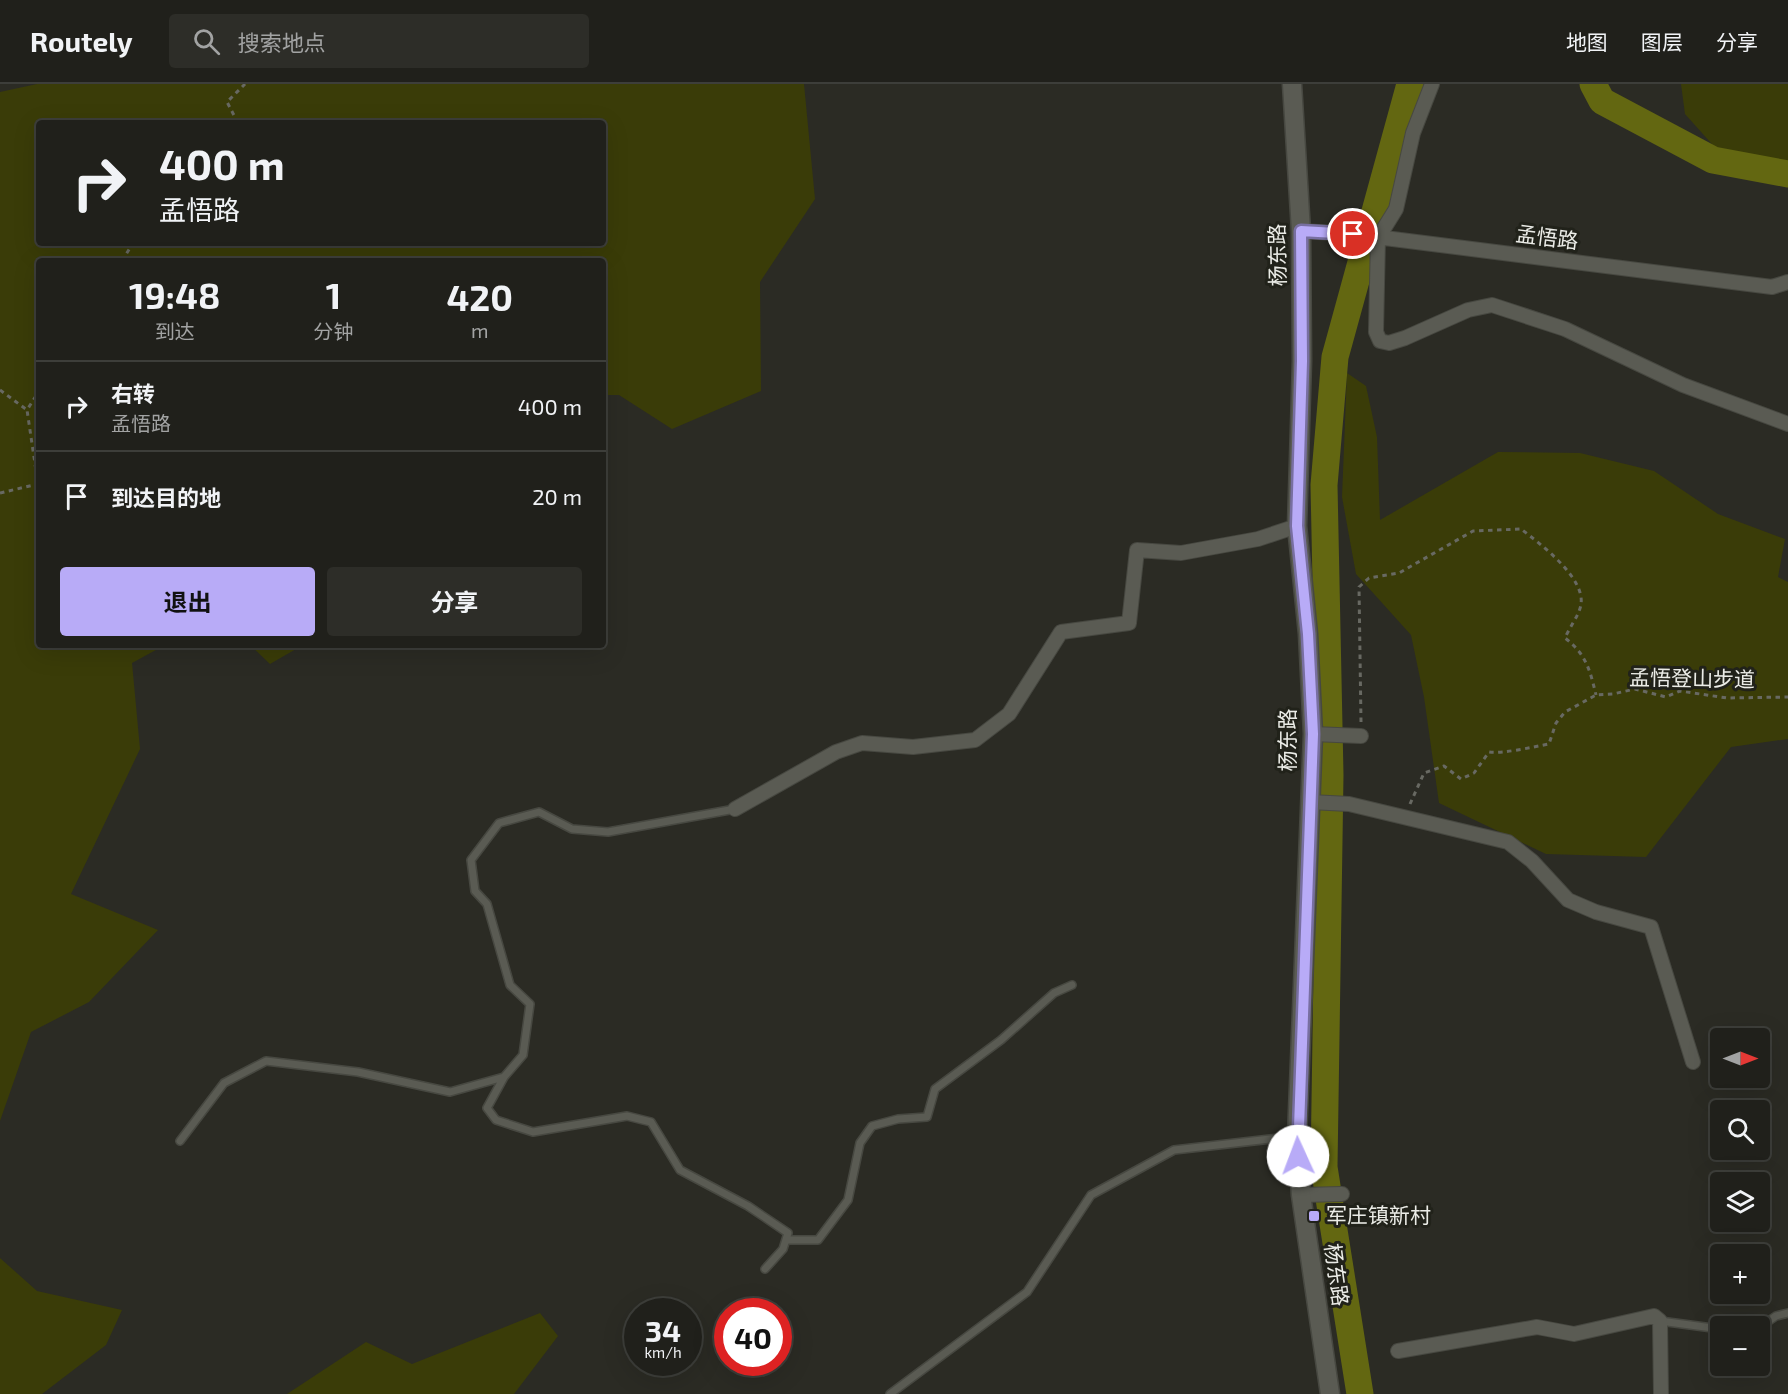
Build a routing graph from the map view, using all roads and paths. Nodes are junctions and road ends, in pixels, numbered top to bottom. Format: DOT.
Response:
graph roads {
  1 [pos="245,84"];
  2 [pos="1292,84"];
  3 [pos="1432,84"];
  4 [pos="236,120"];
  5 [pos="1301,231"];
  6 [pos="1378,238"];
  7 [pos="1788,282"];
  8 [pos="0,390"];
  9 [pos="36,396"];
  10 [pos="27,410"];
  11 [pos="1788,424"];
  12 [pos="36,471"];
  13 [pos="36,484"];
  14 [pos="0,493"];
  15 [pos="1297,526"];
  16 [pos="1596,695"];
  17 [pos="1788,697"];
  18 [pos="1313,734"];
  19 [pos="1361,736"];
  20 [pos="1314,801"];
  21 [pos="735,809"];
  22 [pos="1404,818"];
  23 [pos="1072,985"];
  24 [pos="1692,1062"];
  25 [pos="504,1077"];
  26 [pos="1297,1137"];
  27 [pos="180,1141"];
  28 [pos="1342,1194"];
  29 [pos="1301,1195"];
  30 [pos="786,1240"];
  31 [pos="765,1269"];
  32 [pos="1788,1313"];
  33 [pos="1770,1320"];
  34 [pos="1660,1321"];
  35 [pos="1710,1328"];
  36 [pos="1398,1351"];
  37 [pos="890,1394"];
  38 [pos="1330,1394"];
  39 [pos="1660,1394"];
  1 -- 4 [label="path"];
  2 -- 5 [label="street, 杨东路"];
  3 -- 6 [label="street"];
  5 -- 6 [label="street, 孟悟路"];
  5 -- 15 [label="street, 杨东路"];
  6 -- 7 [label="street, 孟悟路"];
  6 -- 11 [label="street"];
  8 -- 10 [label="path"];
  9 -- 10 [label="path"];
  10 -- 12 [label="path"];
  13 -- 14 [label="path"];
  15 -- 18 [label="street, 杨东路"];
  15 -- 21 [label="street"];
  16 -- 17 [label="path, 孟悟登山步道"];
  16 -- 19 [label="path"];
  16 -- 22 [label="path, 孟悟登山步道"];
  18 -- 19 [label="street"];
  18 -- 20 [label="street, 杨东路"];
  20 -- 22 [label="street"];
  20 -- 26 [label="street, 杨东路"];
  21 -- 25 [label="lane"];
  22 -- 24 [label="street"];
  23 -- 30 [label="lane"];
  25 -- 27 [label="lane"];
  25 -- 30 [label="lane"];
  26 -- 29 [label="street, 杨东路"];
  26 -- 37 [label="lane"];
  28 -- 29 [label="street"];
  29 -- 38 [label="street, 杨东路"];
  30 -- 31 [label="lane"];
  32 -- 33 [label="lane"];
  34 -- 35 [label="lane"];
  34 -- 36 [label="street"];
  34 -- 39 [label="street"];
}
